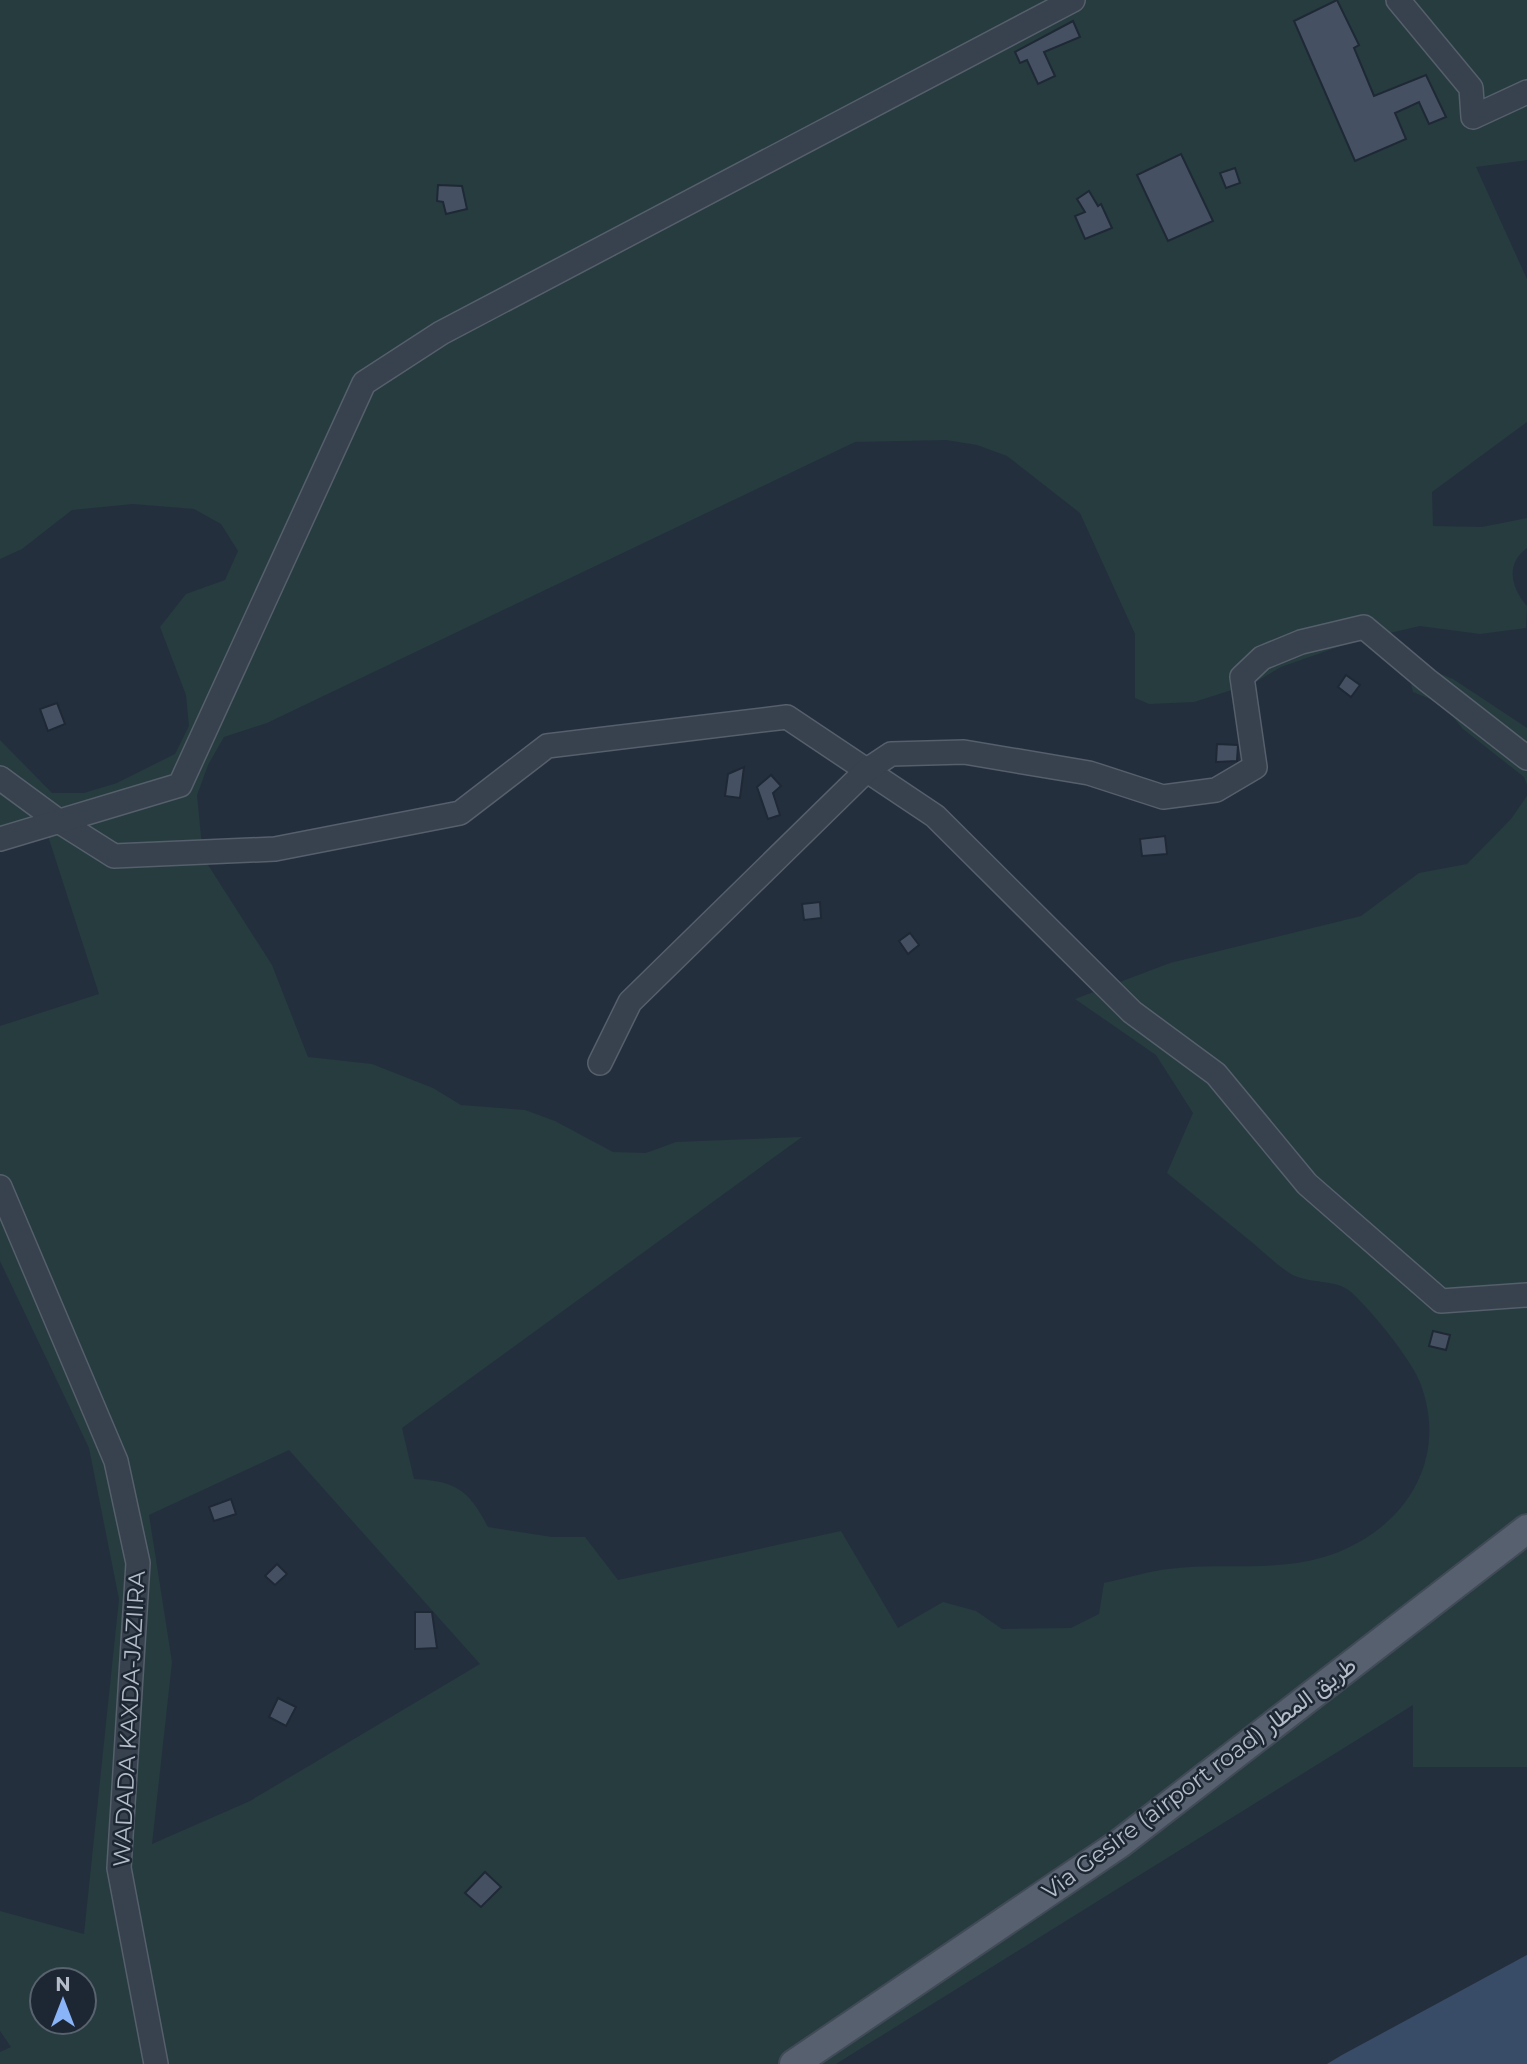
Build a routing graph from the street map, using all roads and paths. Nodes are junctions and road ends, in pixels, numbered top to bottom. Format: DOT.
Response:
graph roads {
  1 [pos="1073,0"];
  2 [pos="1398,0"];
  3 [pos="1527,92"];
  4 [pos="1527,758"];
  5 [pos="867,771"];
  6 [pos="0,778"];
  7 [pos="57,820"];
  8 [pos="0,839"];
  9 [pos="600,1063"];
  10 [pos="0,1186"];
  11 [pos="1527,1295"];
  12 [pos="1527,1530"];
  13 [pos="156,2064"];
  14 [pos="794,2064"];
  1 -- 7 [label="street"];
  2 -- 3 [label="street"];
  4 -- 5 [label="street"];
  5 -- 7 [label="street"];
  5 -- 9 [label="street"];
  5 -- 11 [label="street"];
  6 -- 7 [label="street"];
  7 -- 8 [label="street"];
  10 -- 13 [label="street, WADADA KAXDA-JAZIIRA"];
  12 -- 14 [label="main road, Via Gesire (airport road) طريق المطار"];
}
